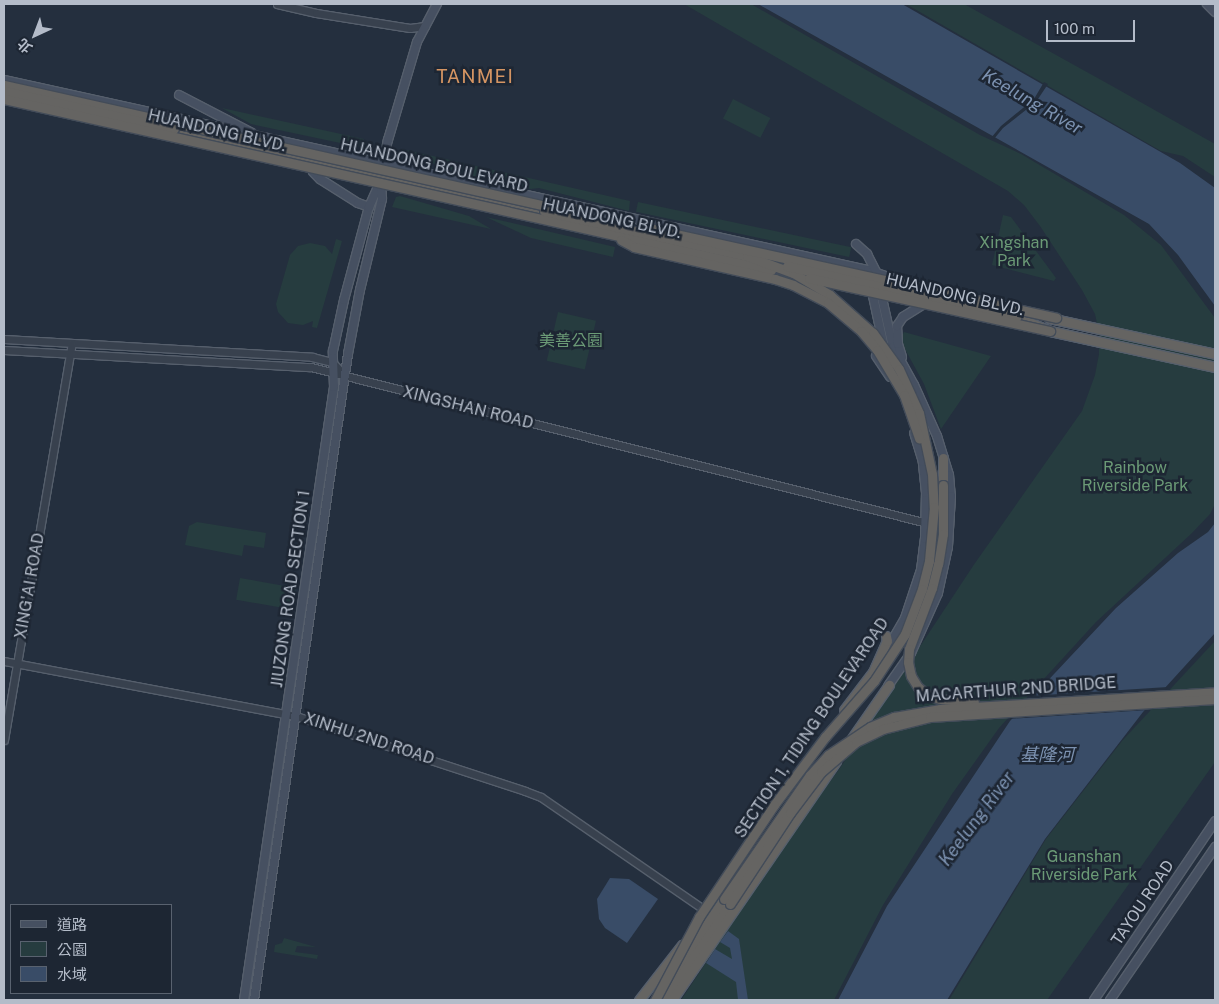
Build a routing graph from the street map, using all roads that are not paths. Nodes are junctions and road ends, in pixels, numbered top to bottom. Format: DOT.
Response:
graph roads {
  1 [pos="277,4"];
  2 [pos="1207,4"];
  3 [pos="435,7"];
  4 [pos="1215,12"];
  5 [pos="425,26"];
  6 [pos="4,80"];
  7 [pos="4,85"];
  8 [pos="36,88"];
  9 [pos="4,91"];
  10 [pos="179,95"];
  11 [pos="4,100"];
  12 [pos="31,108"];
  13 [pos="253,134"];
  14 [pos="215,139"];
  15 [pos="236,153"];
  16 [pos="384,163"];
  17 [pos="313,172"];
  18 [pos="381,176"];
  19 [pos="379,185"];
  20 [pos="519,200"];
  21 [pos="571,206"];
  22 [pos="369,207"];
  23 [pos="601,224"];
  24 [pos="610,234"];
  25 [pos="668,239"];
  26 [pos="856,244"];
  27 [pos="650,246"];
  28 [pos="872,271"];
  29 [pos="872,292"];
  30 [pos="881,294"];
  31 [pos="924,304"];
  32 [pos="837,313"];
  33 [pos="1016,317"];
  34 [pos="1056,318"];
  35 [pos="1050,331"];
  36 [pos="4,339"];
  37 [pos="72,344"];
  38 [pos="4,350"];
  39 [pos="70,353"];
  40 [pos="1215,354"];
  41 [pos="332,362"];
  42 [pos="903,364"];
  43 [pos="1215,367"];
  44 [pos="332,372"];
  45 [pos="346,377"];
  46 [pos="896,385"];
  47 [pos="943,458"];
  48 [pos="923,522"];
  49 [pos="913,573"];
  50 [pos="905,618"];
  51 [pos="928,619"];
  52 [pos="886,636"];
  53 [pos="4,661"];
  54 [pos="17,663"];
  55 [pos="873,672"];
  56 [pos="889,685"];
  57 [pos="1215,692"];
  58 [pos="1215,699"];
  59 [pos="992,706"];
  60 [pos="292,715"];
  61 [pos="4,740"];
  62 [pos="1215,821"];
  63 [pos="1215,846"];
  64 [pos="727,902"];
  65 [pos="699,906"];
  66 [pos="244,1000"];
  67 [pos="254,1000"];
  68 [pos="639,1000"];
  69 [pos="652,1000"];
  70 [pos="664,1000"];
  71 [pos="672,1000"];
  72 [pos="1094,1000"];
  73 [pos="1111,1000"];
  1 -- 5 [label="street"];
  2 -- 4 [label="main road"];
  3 -- 5 [label="main road, JIUZONG ROAD SECTION 1"];
  5 -- 16 [label="main road, JIUZONG ROAD SECTION 1"];
  6 -- 8 [label="main road"];
  7 -- 20 [label="highway, HUANDONG BOULEVARD, bridge"];
  8 -- 12 [label="main road"];
  8 -- 13 [label="main road"];
  9 -- 14 [label="highway, bridge"];
  10 -- 13 [label="main road"];
  11 -- 12 [label="main road"];
  11 -- 24 [label="highway, HUANDONG BLVD., bridge"];
  12 -- 15 [label="main road"];
  13 -- 16 [label="main road"];
  14 -- 15 [label="highway"];
  14 -- 18 [label="highway"];
  15 -- 17 [label="main road"];
  16 -- 18 [label="main road, JIUZONG ROAD SECTION 1"];
  16 -- 21 [label="main road"];
  17 -- 19 [label="main road"];
  17 -- 22 [label="main road"];
  18 -- 19 [label="main road, JIUZONG ROAD SECTION 1"];
  18 -- 23 [label="highway"];
  19 -- 22 [label="main road, JIUZONG ROAD SECTION 1"];
  19 -- 27 [label="main road"];
  19 -- 45 [label="main road, JIUZONG ROAD SECTION 1"];
  20 -- 34 [label="highway, HUANDONG BOULEVARD, bridge"];
  20 -- 69 [label="highway, bridge"];
  21 -- 23 [label="highway"];
  21 -- 28 [label="main road"];
  22 -- 41 [label="main road, JIUZONG ROAD SECTION 1"];
  23 -- 25 [label="highway"];
  24 -- 35 [label="highway, HUANDONG BLVD., bridge"];
  24 -- 69 [label="highway, bridge"];
  25 -- 27 [label="highway"];
  25 -- 33 [label="highway, bridge"];
  26 -- 28 [label="main road"];
  27 -- 29 [label="main road"];
  28 -- 29 [label="main road, SECTION 1, TIDING BOULEVAROAD"];
  28 -- 30 [label="main road"];
  28 -- 40 [label="main road, bridge"];
  29 -- 30 [label="main road"];
  29 -- 46 [label="main road, SECTION 1, TIDING BOULEVAROAD"];
  30 -- 31 [label="main road"];
  30 -- 42 [label="main road"];
  31 -- 42 [label="main road"];
  31 -- 43 [label="main road, bridge"];
  32 -- 46 [label="main road"];
  33 -- 34 [label="highway, bridge"];
  33 -- 35 [label="highway, bridge"];
  34 -- 40 [label="highway"];
  35 -- 43 [label="highway"];
  36 -- 37 [label="street"];
  37 -- 39 [label="street, XING'AI ROAD"];
  37 -- 41 [label="street"];
  38 -- 39 [label="street, XINGSHAN ROAD"];
  39 -- 44 [label="street, XINGSHAN ROAD"];
  39 -- 54 [label="street, XING'AI ROAD"];
  41 -- 44 [label="main road, JIUZONG ROAD SECTION 1"];
  41 -- 45 [label="street"];
  42 -- 47 [label="main road"];
  44 -- 45 [label="street, XINGSHAN ROAD"];
  44 -- 60 [label="main road, JIUZONG ROAD SECTION 1"];
  45 -- 48 [label="street, XINGSHAN ROAD"];
  45 -- 60 [label="main road, JIUZONG ROAD SECTION 1"];
  46 -- 50 [label="main road, SECTION 1, TIDING BOULEVAROAD"];
  47 -- 51 [label="main road"];
  47 -- 59 [label="highway, bridge"];
  49 -- 50 [label="main road"];
  50 -- 51 [label="main road"];
  50 -- 55 [label="main road, SECTION 1, TIDING BOULEVAROAD"];
  51 -- 56 [label="main road"];
  52 -- 55 [label="highway"];
  53 -- 54 [label="street, XINHU 2ND ROAD"];
  54 -- 60 [label="street, XINHU 2ND ROAD"];
  54 -- 61 [label="street, XING'AI ROAD"];
  55 -- 68 [label="highway, SECTION 1, TIDING BOULEVAROAD"];
  56 -- 71 [label="highway"];
  57 -- 59 [label="highway, MACARTHUR 2ND BRIDGE, bridge"];
  58 -- 64 [label="highway, MACARTHUR 2ND BRIDGE, bridge"];
  59 -- 64 [label="highway, MACARTHUR 2ND BRIDGE, bridge"];
  60 -- 65 [label="street, XINHU 2ND ROAD"];
  60 -- 66 [label="main road, JIUZONG ROAD SECTION 1"];
  60 -- 67 [label="main road, JIUZONG ROAD SECTION 1"];
  62 -- 72 [label="main road, TAYOU ROAD"];
  63 -- 73 [label="main road, TAYOU ROAD"];
  64 -- 69 [label="highway"];
  64 -- 70 [label="highway"];
}
